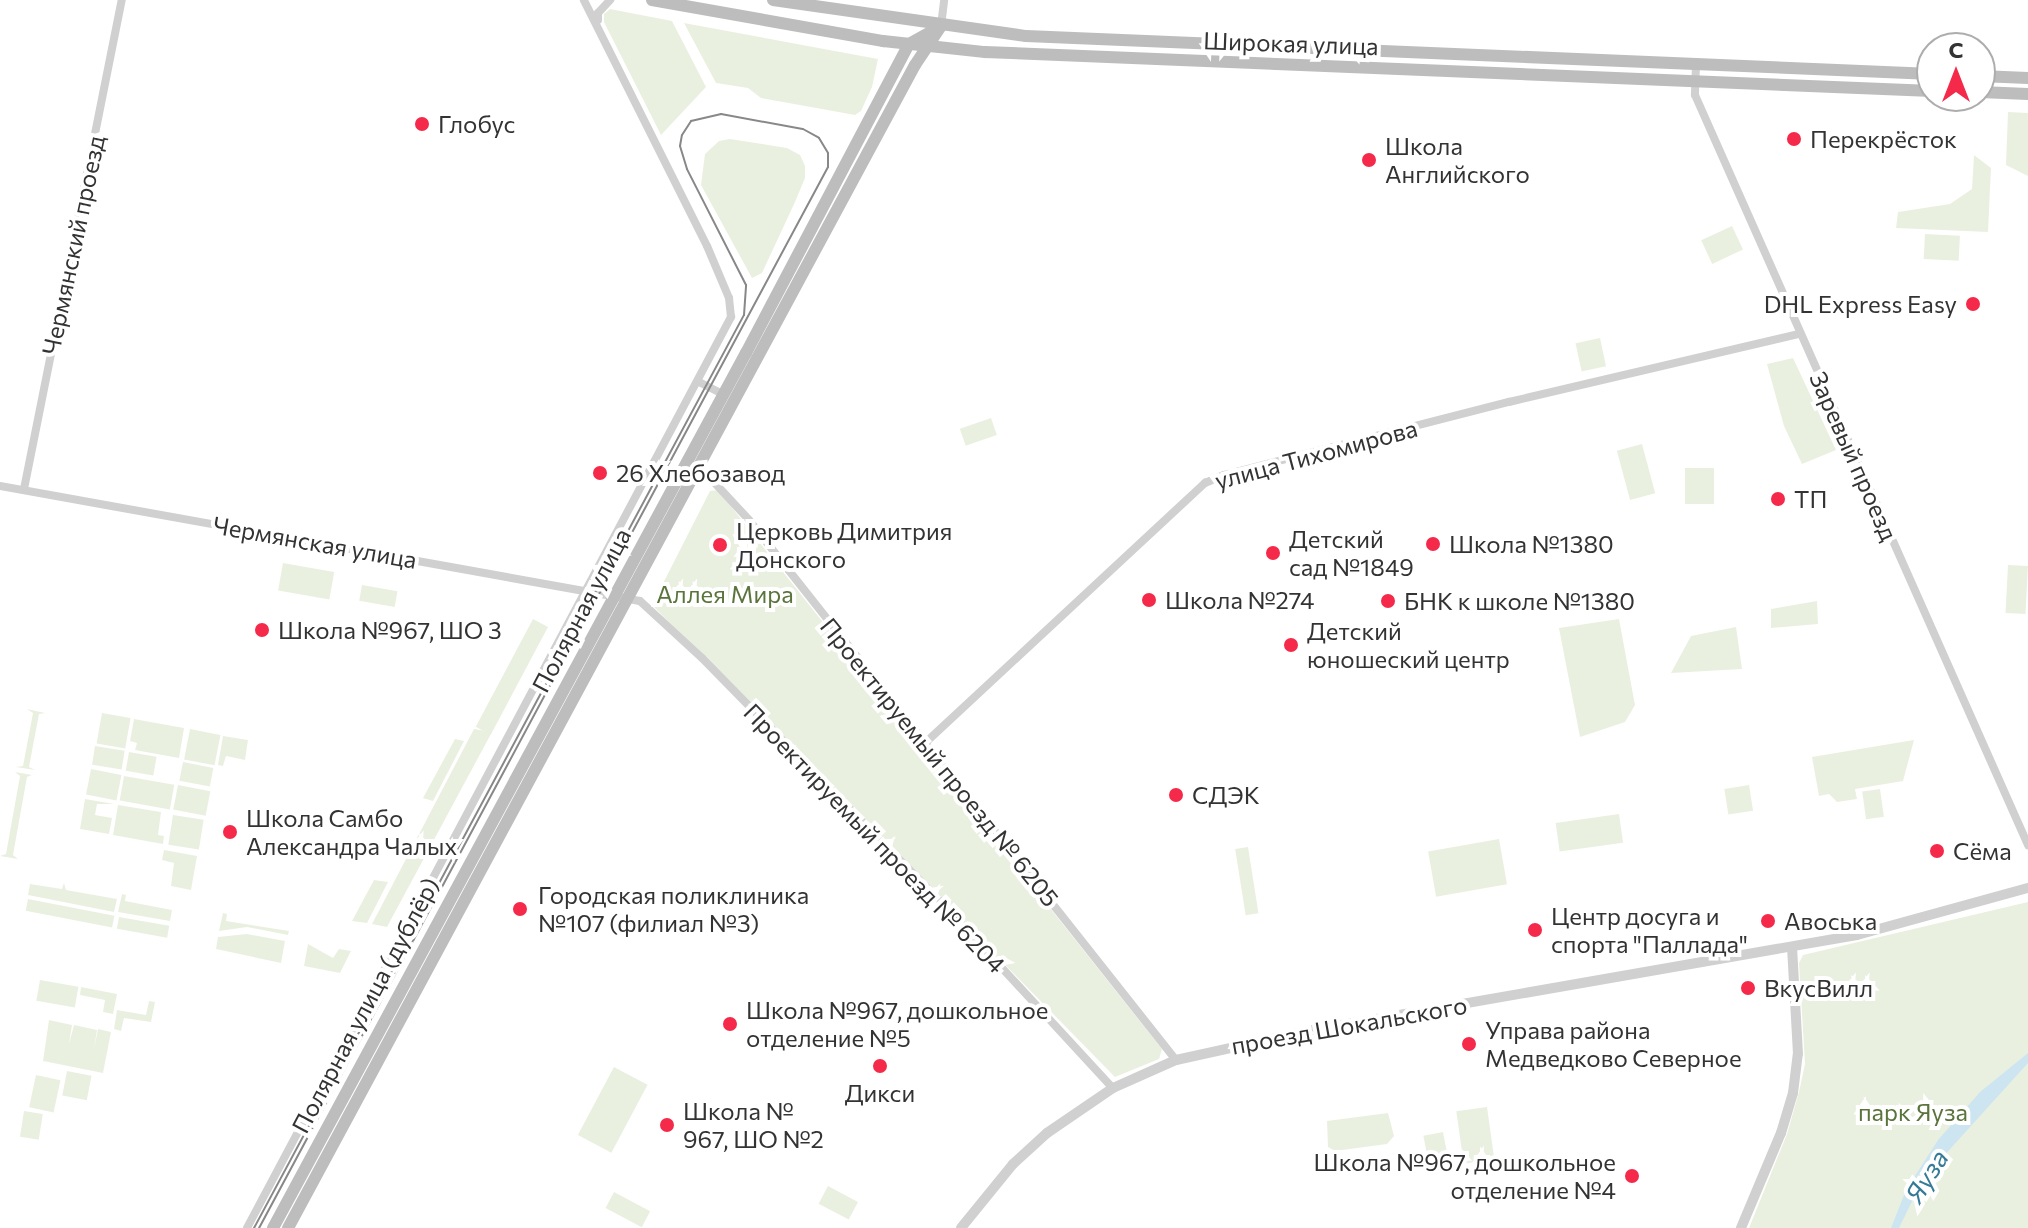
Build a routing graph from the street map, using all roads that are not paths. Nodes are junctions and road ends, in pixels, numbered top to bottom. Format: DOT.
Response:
graph roads {
  1 [pos="122,0"];
  2 [pos="584,0"];
  3 [pos="610,0"];
  4 [pos="652,0"];
  5 [pos="773,0"];
  6 [pos="944,0"];
  7 [pos="598,25"];
  8 [pos="941,26"];
  9 [pos="909,44"];
  10 [pos="930,46"];
  11 [pos="1398,53"];
  12 [pos="1449,55"];
  13 [pos="1696,64"];
  14 [pos="1398,69"];
  15 [pos="1449,71"];
  16 [pos="1916,73"];
  17 [pos="1996,77"];
  18 [pos="2028,78"];
  19 [pos="1696,80"];
  20 [pos="1916,90"];
  21 [pos="1996,93"];
  22 [pos="2028,94"];
  23 [pos="1799,334"];
  24 [pos="699,382"];
  25 [pos="723,394"];
  26 [pos="700,467"];
  27 [pos="0,486"];
  28 [pos="24,489"];
  29 [pos="586,590"];
  30 [pos="615,596"];
  31 [pos="629,598"];
  32 [pos="924,744"];
  33 [pos="2028,845"];
  34 [pos="2028,888"];
  35 [pos="1792,948"];
  36 [pos="1176,1060"];
  37 [pos="1113,1088"];
  38 [pos="247,1228"];
  39 [pos="273,1228"];
  40 [pos="288,1228"];
  41 [pos="961,1228"];
  42 [pos="1741,1228"];
  1 -- 28 [label="street, Чермянский проезд"];
  2 -- 7 [label="street"];
  3 -- 7 [label="street"];
  4 -- 9 [label="main road, Широкая улица"];
  5 -- 8 [label="main road, Широкая улица"];
  6 -- 8 [label="street, Полярная улица"];
  7 -- 24 [label="street, Полярная улица (дублёр)"];
  8 -- 9 [label="main road"];
  8 -- 10 [label="main road, Полярная улица"];
  8 -- 11 [label="main road, Широкая улица"];
  9 -- 10 [label="main road, Широкая улица"];
  9 -- 25 [label="main road, Полярная улица"];
  10 -- 14 [label="main road, Широкая улица"];
  10 -- 26 [label="main road, Полярная улица"];
  11 -- 12 [label="main road, Широкая улица"];
  11 -- 14 [label="street"];
  12 -- 13 [label="main road, Широкая улица"];
  12 -- 15 [label="street"];
  13 -- 16 [label="main road, Широкая улица"];
  13 -- 19 [label="street, Заревый проезд"];
  14 -- 15 [label="main road, Широкая улица"];
  15 -- 19 [label="main road, Широкая улица"];
  17 -- 18 [label="main road"];
  19 -- 20 [label="main road, Широкая улица"];
  19 -- 23 [label="street, Заревый проезд"];
  21 -- 22 [label="main road"];
  23 -- 32 [label="street, улица Тихомирова"];
  23 -- 33 [label="street, Заревый проезд"];
  24 -- 25 [label="street"];
  24 -- 29 [label="street, Полярная улица (дублёр)"];
  25 -- 30 [label="main road, Полярная улица"];
  26 -- 31 [label="main road, Полярная улица"];
  26 -- 32 [label="street, Проектируемый проезд № 6205"];
  27 -- 28 [label="street, Чермянская улица"];
  28 -- 29 [label="street, Чермянская улица"];
  29 -- 30 [label="street, Чермянская улица"];
  29 -- 38 [label="street, Полярная улица (дублёр)"];
  30 -- 31 [label="street, Чермянская улица"];
  30 -- 39 [label="main road, Полярная улица"];
  31 -- 37 [label="street, Проектируемый проезд № 6204"];
  31 -- 40 [label="main road, Полярная улица"];
  32 -- 36 [label="street, Проектируемый проезд № 6205"];
  34 -- 35 [label="street, проезд Шокальского"];
  35 -- 36 [label="street, проезд Шокальского"];
  35 -- 42 [label="street"];
  36 -- 37 [label="street, проезд Шокальского"];
  37 -- 41 [label="street, проезд Шокальского"];
}
